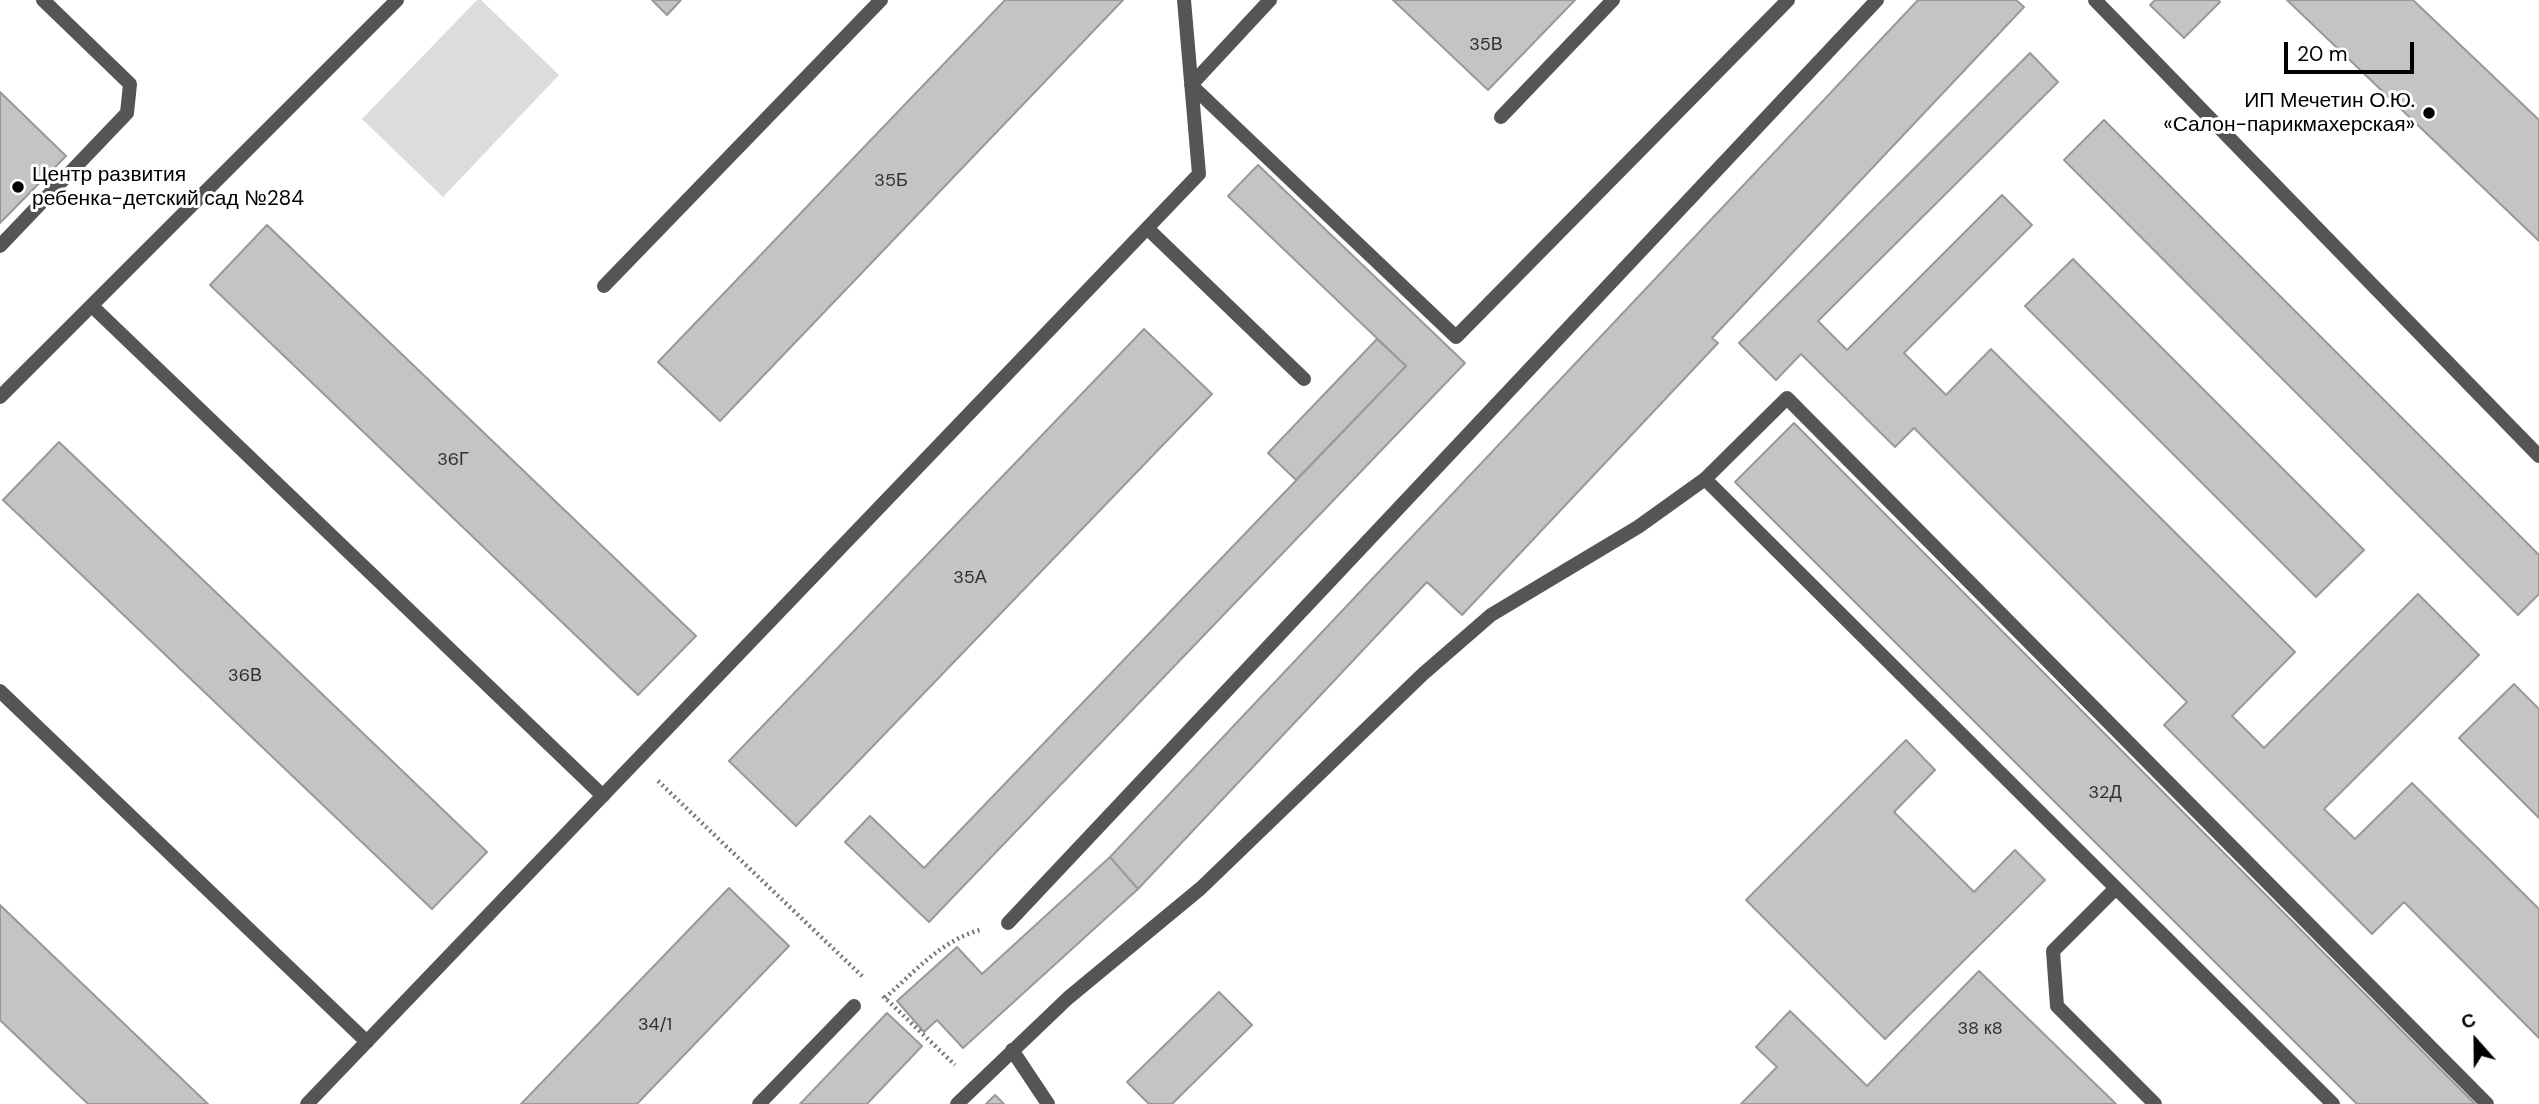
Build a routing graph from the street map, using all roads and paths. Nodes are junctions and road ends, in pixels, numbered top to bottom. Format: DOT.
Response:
graph roads {
  1 [pos="43,0"];
  2 [pos="397,0"];
  3 [pos="881,0"];
  4 [pos="1184,0"];
  5 [pos="1269,0"];
  6 [pos="1613,0"];
  7 [pos="1788,0"];
  8 [pos="1877,0"];
  9 [pos="2095,0"];
  10 [pos="1191,85"];
  11 [pos="1501,117"];
  12 [pos="1147,228"];
  13 [pos="0,246"];
  14 [pos="604,286"];
  15 [pos="92,306"];
  16 [pos="1304,379"];
  17 [pos="2,391"];
  18 [pos="2539,456"];
  19 [pos="1706,479"];
  20 [pos="0,691"];
  21 [pos="636,761"];
  22 [pos="604,796"];
  23 [pos="2116,888"];
  24 [pos="1008,923"];
  25 [pos="865,979"];
  26 [pos="875,989"];
  27 [pos="885,998"];
  28 [pos="854,1006"];
  29 [pos="367,1042"];
  30 [pos="1012,1051"];
  31 [pos="976,1085"];
  32 [pos="307,1104"];
  33 [pos="760,1104"];
  34 [pos="957,1104"];
  35 [pos="1048,1104"];
  36 [pos="2155,1104"];
  37 [pos="2333,1104"];
  38 [pos="2487,1104"];
  1 -- 13 [label="street"];
  2 -- 15 [label="street"];
  3 -- 14 [label="street"];
  4 -- 10 [label="street"];
  5 -- 10 [label="street"];
  6 -- 11 [label="street"];
  7 -- 10 [label="street"];
  8 -- 24 [label="street"];
  9 -- 18 [label="street"];
  10 -- 12 [label="street"];
  12 -- 16 [label="street"];
  12 -- 21 [label="street"];
  15 -- 17 [label="street"];
  15 -- 22 [label="street"];
  19 -- 23 [label="street"];
  19 -- 30 [label="street"];
  19 -- 38 [label="street"];
  20 -- 29 [label="street"];
  21 -- 22 [label="street"];
  21 -- 25 [label="path"];
  22 -- 29 [label="street"];
  23 -- 36 [label="street"];
  23 -- 37 [label="street"];
  24 -- 27 [label="path"];
  26 -- 27 [label="path"];
  27 -- 31 [label="path"];
  28 -- 33 [label="street"];
  29 -- 32 [label="street"];
  30 -- 31 [label="street"];
  30 -- 35 [label="street"];
  31 -- 34 [label="street"];
}
